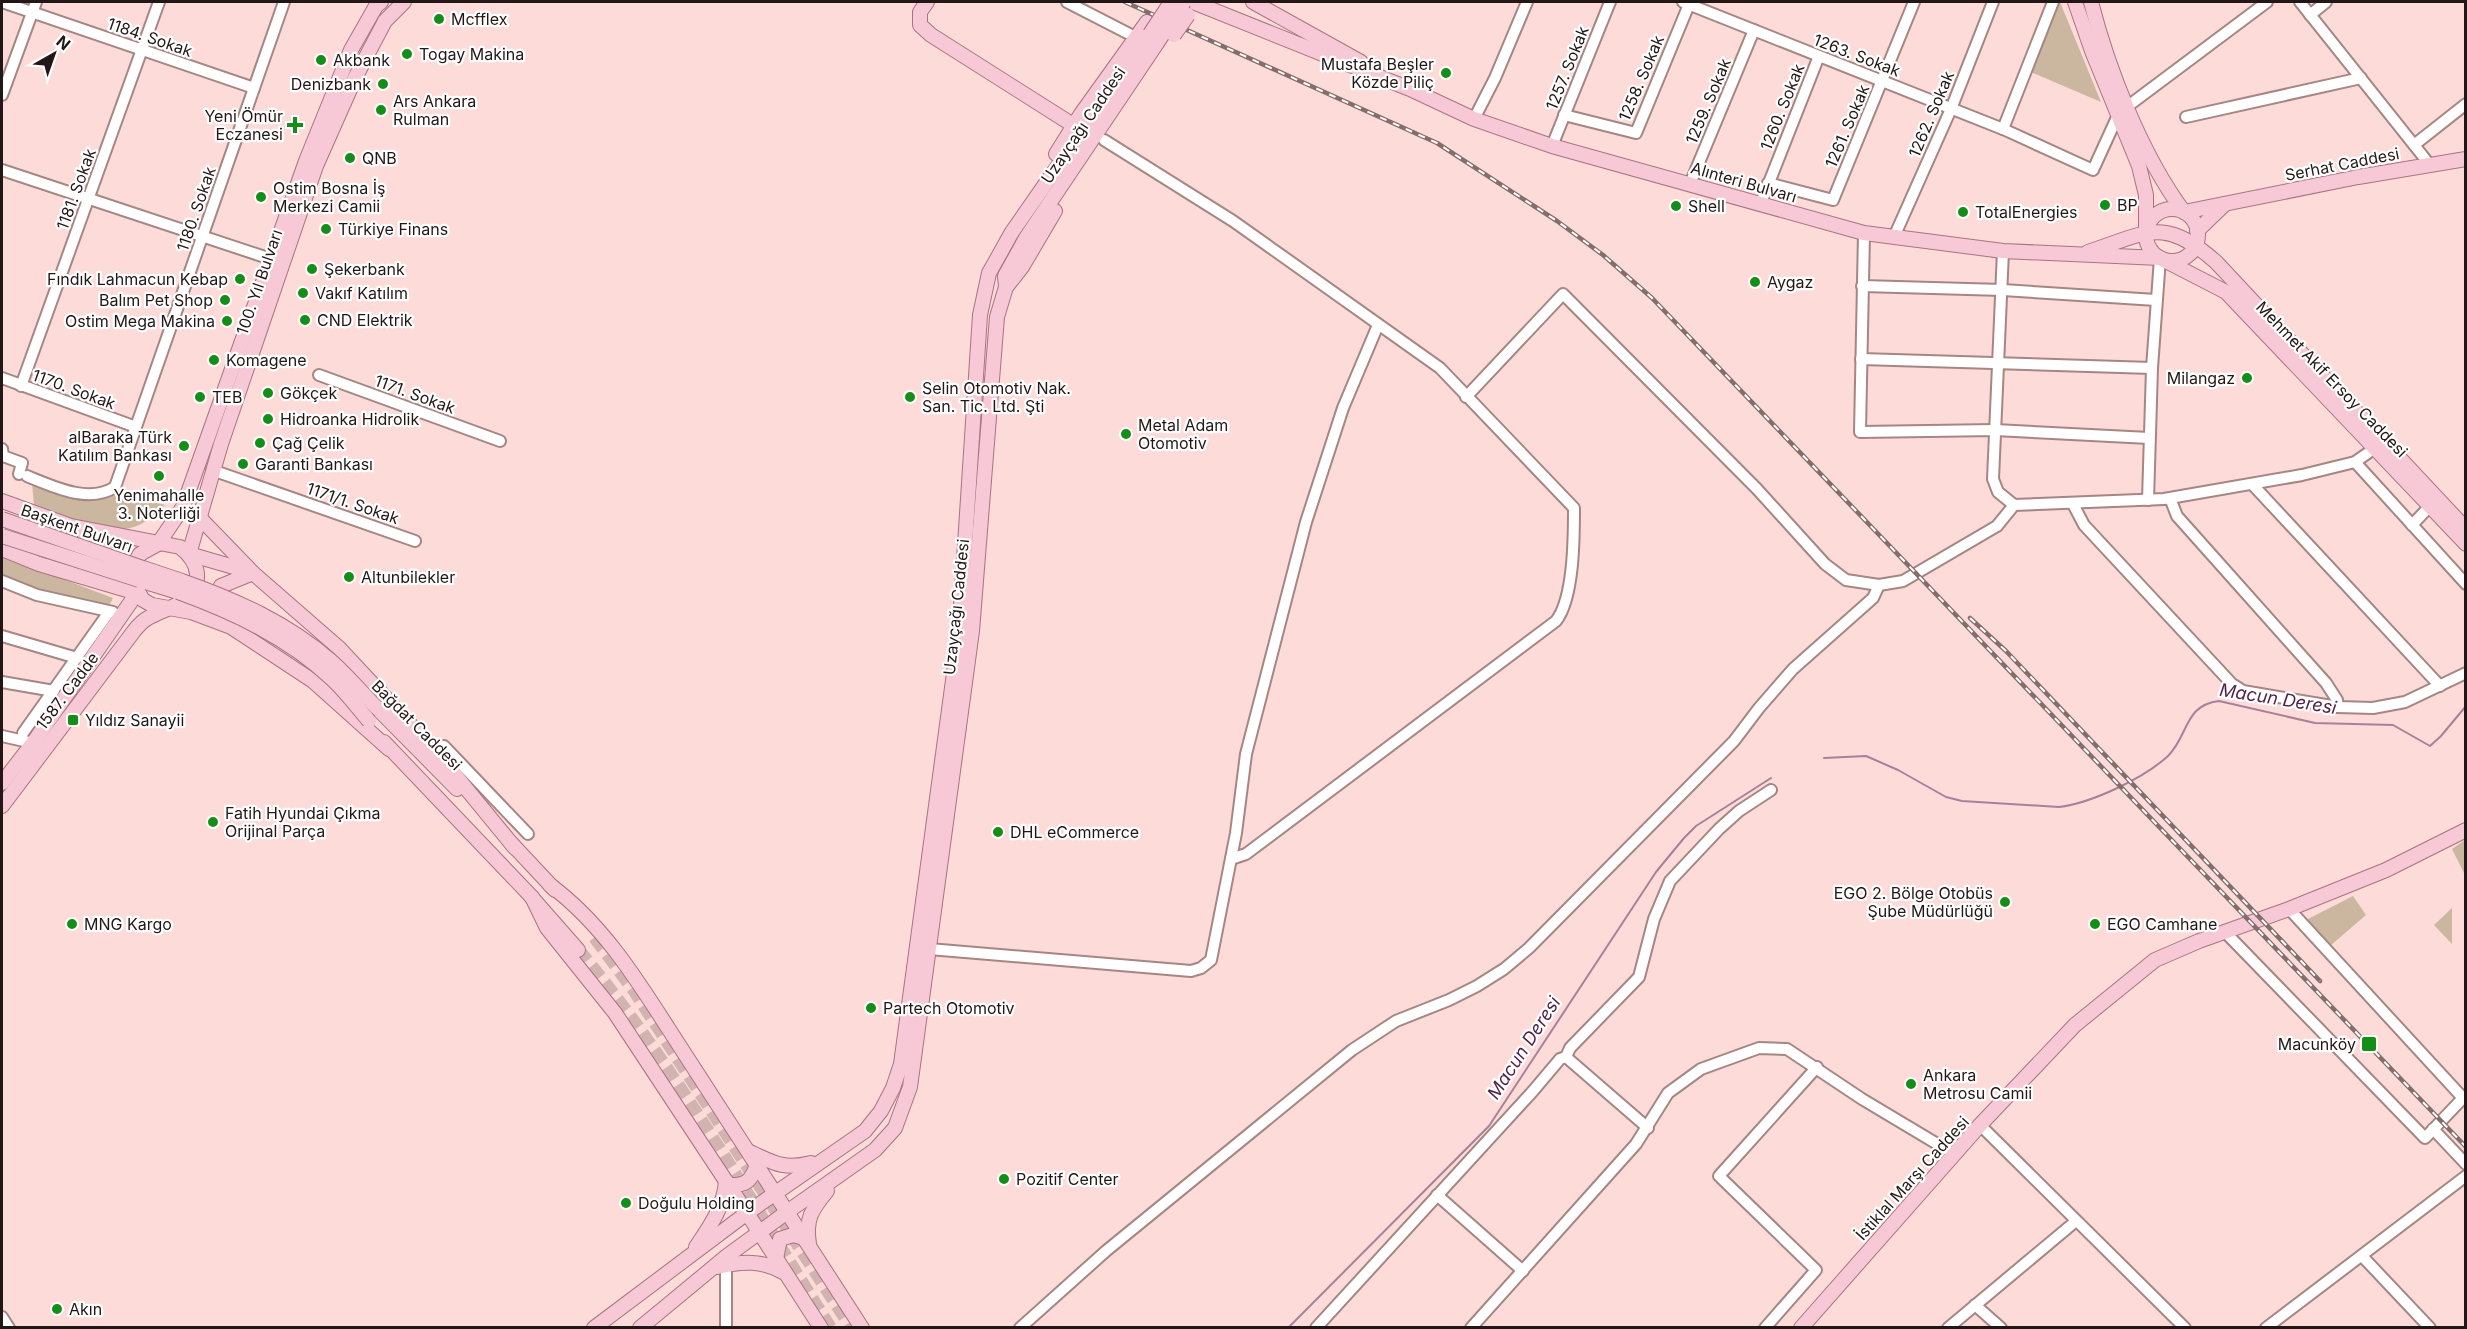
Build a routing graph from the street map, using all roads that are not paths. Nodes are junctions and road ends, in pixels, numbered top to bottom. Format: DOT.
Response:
graph roads {
  1 [pos="2,2"];
  2 [pos="159,2"];
  3 [pos="284,2"];
  4 [pos="381,2"];
  5 [pos="404,2"];
  6 [pos="927,2"];
  7 [pos="1067,2"];
  8 [pos="1160,2"];
  9 [pos="1171,2"];
  10 [pos="1253,2"];
  11 [pos="1527,2"];
  12 [pos="1610,2"];
  13 [pos="1687,2"];
  14 [pos="1914,2"];
  15 [pos="1993,2"];
  16 [pos="2053,2"];
  17 [pos="2075,2"];
  18 [pos="2091,2"];
  19 [pos="2267,2"];
  20 [pos="2300,2"];
  21 [pos="2326,2"];
  22 [pos="1192,5"];
  23 [pos="34,7"];
  24 [pos="2310,15"];
  25 [pos="1754,30"];
  26 [pos="1148,34"];
  27 [pos="142,50"];
  28 [pos="1819,56"];
  29 [pos="2361,78"];
  30 [pos="1882,81"];
  31 [pos="254,88"];
  32 [pos="1410,89"];
  33 [pos="2,95"];
  34 [pos="2466,104"];
  35 [pos="1951,109"];
  36 [pos="2124,110"];
  37 [pos="1564,115"];
  38 [pos="2186,117"];
  39 [pos="1474,118"];
  40 [pos="1073,125"];
  41 [pos="2003,129"];
  42 [pos="1104,140"];
  43 [pos="2414,145"];
  44 [pos="1552,146"];
  45 [pos="2143,157"];
  46 [pos="2466,159"];
  47 [pos="2430,165"];
  48 [pos="2,170"];
  49 [pos="1768,183"];
  50 [pos="1690,184"];
  51 [pos="88,198"];
  52 [pos="1761,203"];
  53 [pos="2225,204"];
  54 [pos="1025,212"];
  55 [pos="2184,212"];
  56 [pos="1864,233"];
  57 [pos="2146,233"];
  58 [pos="202,236"];
  59 [pos="1893,237"];
  60 [pos="2197,238"];
  61 [pos="2003,251"];
  62 [pos="2081,255"];
  63 [pos="2160,258"];
  64 [pos="271,259"];
  65 [pos="1862,286"];
  66 [pos="1006,287"];
  67 [pos="2003,290"];
  68 [pos="2156,300"];
  69 [pos="1378,326"];
  70 [pos="1861,359"];
  71 [pos="1999,362"];
  72 [pos="2152,369"];
  73 [pos="319,375"];
  74 [pos="2,378"];
  75 [pos="21,386"];
  76 [pos="1466,397"];
  77 [pos="136,427"];
  78 [pos="1995,430"];
  79 [pos="2149,438"];
  80 [pos="500,441"];
  81 [pos="2375,448"];
  82 [pos="2,449"];
  83 [pos="2355,462"];
  84 [pos="212,470"];
  85 [pos="2252,484"];
  86 [pos="2170,498"];
  87 [pos="2148,500"];
  88 [pos="2,501"];
  89 [pos="2073,504"];
  90 [pos="2014,505"];
  91 [pos="2430,506"];
  92 [pos="183,507"];
  93 [pos="198,516"];
  94 [pos="2,519"];
  95 [pos="2412,525"];
  96 [pos="71,526"];
  97 [pos="2466,529"];
  98 [pos="2,536"];
  99 [pos="415,541"];
  100 [pos="158,544"];
  101 [pos="2466,544"];
  102 [pos="2,549"];
  103 [pos="189,554"];
  104 [pos="252,573"];
  105 [pos="92,580"];
  106 [pos="140,580"];
  107 [pos="2,581"];
  108 [pos="2466,584"];
  109 [pos="1879,585"];
  110 [pos="180,587"];
  111 [pos="171,608"];
  112 [pos="124,611"];
  113 [pos="109,612"];
  114 [pos="226,626"];
  115 [pos="2,636"];
  116 [pos="77,658"];
  117 [pos="2466,673"];
  118 [pos="2,682"];
  119 [pos="2440,686"];
  120 [pos="54,691"];
  121 [pos="2338,707"];
  122 [pos="2,736"];
  123 [pos="28,738"];
  124 [pos="444,746"];
  125 [pos="389,748"];
  126 [pos="2,783"];
  127 [pos="1771,790"];
  128 [pos="2,806"];
  129 [pos="2466,830"];
  130 [pos="528,834"];
  131 [pos="515,848"];
  132 [pos="1231,859"];
  133 [pos="550,885"];
  134 [pos="532,897"];
  135 [pos="2289,909"];
  136 [pos="2225,932"];
  137 [pos="595,937"];
  138 [pos="578,950"];
  139 [pos="929,950"];
  140 [pos="1566,1057"];
  141 [pos="1817,1067"];
  142 [pos="1980,1125"];
  143 [pos="1648,1128"];
  144 [pos="2433,1129"];
  145 [pos="748,1151"];
  146 [pos="1954,1154"];
  147 [pos="827,1158"];
  148 [pos="2466,1164"];
  149 [pos="757,1165"];
  150 [pos="799,1176"];
  151 [pos="2466,1176"];
  152 [pos="838,1178"];
  153 [pos="727,1183"];
  154 [pos="774,1192"];
  155 [pos="1437,1195"];
  156 [pos="812,1196"];
  157 [pos="788,1212"];
  158 [pos="747,1213"];
  159 [pos="2076,1221"];
  160 [pos="759,1233"];
  161 [pos="807,1244"];
  162 [pos="692,1254"];
  163 [pos="2362,1256"];
  164 [pos="776,1259"];
  165 [pos="726,1265"];
  166 [pos="712,1268"];
  167 [pos="1523,1270"];
  168 [pos="786,1273"];
  169 [pos="1975,1305"];
  170 [pos="2,1317"];
  171 [pos="599,1326"];
  172 [pos="2427,1327"];
  173 [pos="9,1328"];
  174 [pos="640,1328"];
  175 [pos="726,1328"];
  176 [pos="821,1328"];
  177 [pos="862,1328"];
  178 [pos="1020,1328"];
  179 [pos="1316,1328"];
  180 [pos="1471,1328"];
  181 [pos="1765,1328"];
  182 [pos="1801,1328"];
  183 [pos="1948,1328"];
  184 [pos="2001,1328"];
  185 [pos="2185,1328"];
  186 [pos="2266,1328"];
  1 -- 23 [label="street, 1184. Sokak"];
  2 -- 27 [label="street, 1181. Sokak"];
  3 -- 31 [label="street, 1180. Sokak"];
  4 -- 64 [label="main road, 100. Yıl Bulvarı"];
  5 -- 84 [label="main road, 100. Yıl Bulvarı"];
  6 -- 40 [label="main road, Uzayçağı Caddesi"];
  7 -- 26 [label="street"];
  8 -- 26 [label="main road"];
  9 -- 26 [label="main road, Uzayçağı Caddesi, bridge"];
  10 -- 32 [label="main road, Alınteri Bulvarı"];
  11 -- 39 [label="street"];
  12 -- 37 [label="street, 1257. Sokak"];
  13 -- 25 [label="street, 1263. Sokak"];
  13 -- 37 [label="street, 1258. Sokak"];
  14 -- 30 [label="street, 1261. Sokak"];
  15 -- 35 [label="street, 1262. Sokak"];
  16 -- 41 [label="street"];
  17 -- 36 [label="main road"];
  18 -- 36 [label="main road"];
  19 -- 36 [label="street"];
  20 -- 24 [label="street"];
  21 -- 24 [label="street"];
  22 -- 26 [label="main road, Uzayçağı Caddesi, bridge"];
  22 -- 32 [label="main road, Alınteri Bulvarı"];
  22 -- 42 [label="main road, bridge"];
  23 -- 27 [label="street, 1184. Sokak"];
  23 -- 33 [label="street"];
  24 -- 29 [label="street"];
  25 -- 28 [label="street, 1263. Sokak"];
  25 -- 50 [label="street, 1259. Sokak"];
  26 -- 40 [label="main road"];
  26 -- 54 [label="main road, Uzayçağı Caddesi"];
  26 -- 66 [label="main road, Uzayçağı Caddesi"];
  27 -- 31 [label="street, 1184. Sokak"];
  27 -- 51 [label="street, 1181. Sokak"];
  28 -- 30 [label="street, 1263. Sokak"];
  28 -- 49 [label="street, 1260. Sokak"];
  29 -- 38 [label="street"];
  29 -- 43 [label="street"];
  30 -- 35 [label="street, 1263. Sokak"];
  30 -- 49 [label="street, 1261. Sokak"];
  31 -- 58 [label="street, 1180. Sokak"];
  32 -- 39 [label="main road, Alınteri Bulvarı"];
  34 -- 43 [label="street"];
  35 -- 41 [label="street, 1263. Sokak"];
  35 -- 59 [label="street, 1262. Sokak"];
  36 -- 41 [label="street, 1263. Sokak"];
  36 -- 45 [label="main road"];
  37 -- 44 [label="street, 1257. Sokak"];
  39 -- 44 [label="main road, Alınteri Bulvarı"];
  40 -- 54 [label="main road"];
  42 -- 66 [label="main road"];
  42 -- 69 [label="street"];
  43 -- 47 [label="street"];
  44 -- 50 [label="main road, Alınteri Bulvarı"];
  45 -- 55 [label="main road"];
  45 -- 57 [label="main road"];
  46 -- 47 [label="main road, Serhat Caddesi"];
  47 -- 53 [label="main road, Serhat Caddesi"];
  48 -- 51 [label="street"];
  49 -- 52 [label="street, 1260. Sokak"];
  50 -- 52 [label="main road, Alınteri Bulvarı"];
  51 -- 58 [label="street"];
  51 -- 75 [label="street, 1181. Sokak"];
  52 -- 56 [label="main road, Alınteri Bulvarı"];
  53 -- 55 [label="main road, Serhat Caddesi"];
  53 -- 60 [label="main road"];
  54 -- 147 [label="main road, Uzayçağı Caddesi"];
  55 -- 57 [label="main road, Serhat Caddesi"];
  55 -- 60 [label="main road"];
  56 -- 59 [label="main road, Alınteri Bulvarı"];
  56 -- 65 [label="street"];
  57 -- 60 [label="main road, Mehmet Akif Ersoy Caddesi"];
  57 -- 62 [label="main road, Alınteri Bulvarı"];
  57 -- 63 [label="main road"];
  58 -- 64 [label="street"];
  58 -- 77 [label="street, 1180. Sokak"];
  59 -- 61 [label="main road, Alınteri Bulvarı"];
  60 -- 63 [label="main road"];
  60 -- 97 [label="main road, Mehmet Akif Ersoy Caddesi"];
  61 -- 62 [label="main road, Alınteri Bulvarı"];
  61 -- 67 [label="street"];
  62 -- 63 [label="main road, Alınteri Bulvarı"];
  63 -- 68 [label="street"];
  63 -- 81 [label="main road, Mehmet Akif Ersoy Caddesi"];
  64 -- 92 [label="main road, 100. Yıl Bulvarı"];
  65 -- 67 [label="street"];
  65 -- 70 [label="street"];
  66 -- 139 [label="main road, Uzayçağı Caddesi"];
  67 -- 68 [label="street"];
  67 -- 71 [label="street"];
  68 -- 72 [label="street"];
  69 -- 76 [label="street"];
  69 -- 132 [label="street"];
  70 -- 71 [label="street"];
  70 -- 78 [label="street"];
  71 -- 72 [label="street"];
  71 -- 78 [label="street"];
  72 -- 79 [label="street"];
  73 -- 80 [label="street, 1171. Sokak"];
  74 -- 75 [label="street, 1170. Sokak"];
  75 -- 77 [label="street, 1170. Sokak"];
  76 -- 109 [label="street"];
  76 -- 132 [label="street"];
  77 -- 82 [label="street, 1180. Sokak"];
  78 -- 79 [label="street"];
  78 -- 90 [label="street"];
  79 -- 87 [label="street"];
  81 -- 83 [label="street"];
  81 -- 91 [label="main road, Mehmet Akif Ersoy Caddesi"];
  83 -- 85 [label="street"];
  83 -- 95 [label="street"];
  84 -- 93 [label="main road, 100. Yıl Bulvarı"];
  84 -- 99 [label="street, 1171/1. Sokak"];
  85 -- 86 [label="street"];
  85 -- 119 [label="street"];
  86 -- 87 [label="street"];
  86 -- 121 [label="street"];
  87 -- 89 [label="street"];
  88 -- 96 [label="main road"];
  89 -- 90 [label="street"];
  89 -- 121 [label="street"];
  90 -- 109 [label="street"];
  91 -- 95 [label="street"];
  91 -- 101 [label="main road, Mehmet Akif Ersoy Caddesi"];
  92 -- 93 [label="main road"];
  92 -- 100 [label="main road, 100. Yıl Bulvarı"];
  93 -- 103 [label="main road, 100. Yıl Bulvarı"];
  93 -- 104 [label="main road"];
  94 -- 106 [label="main road, Başkent Bulvarı, bridge"];
  95 -- 108 [label="street"];
  96 -- 100 [label="main road"];
  96 -- 105 [label="main road"];
  98 -- 106 [label="main road, Başkent Bulvarı, bridge"];
  100 -- 103 [label="main road"];
  100 -- 106 [label="main road, 100. Yıl Bulvarı"];
  102 -- 105 [label="main road"];
  103 -- 104 [label="main road"];
  103 -- 111 [label="main road, 1587. Cadde"];
  104 -- 114 [label="main road"];
  104 -- 131 [label="main road"];
  105 -- 106 [label="main road"];
  106 -- 110 [label="main road"];
  106 -- 111 [label="main road"];
  106 -- 112 [label="main road, 1587. Cadde"];
  107 -- 113 [label="street"];
  109 -- 178 [label="street"];
  110 -- 125 [label="main road, Bağdat Caddesi, bridge"];
  110 -- 131 [label="main road, Bağdat Caddesi, bridge"];
  111 -- 114 [label="main road"];
  111 -- 128 [label="main road, 1587. Cadde"];
  112 -- 113 [label="street"];
  112 -- 123 [label="main road, 1587. Cadde"];
  113 -- 116 [label="street"];
  114 -- 125 [label="main road"];
  115 -- 116 [label="street"];
  116 -- 120 [label="street"];
  117 -- 119 [label="street"];
  118 -- 120 [label="street"];
  119 -- 121 [label="street"];
  120 -- 123 [label="street"];
  122 -- 123 [label="street"];
  123 -- 126 [label="main road, 1587. Cadde"];
  124 -- 130 [label="street"];
  125 -- 134 [label="main road, Bağdat Caddesi"];
  127 -- 140 [label="street"];
  129 -- 135 [label="main road, İstiklal Marşı Caddesi"];
  131 -- 133 [label="main road, Bağdat Caddesi"];
  132 -- 139 [label="street"];
  133 -- 137 [label="main road, Bağdat Caddesi"];
  133 -- 145 [label="main road"];
  134 -- 138 [label="main road, Bağdat Caddesi"];
  134 -- 153 [label="main road"];
  135 -- 136 [label="main road, İstiklal Marşı Caddesi"];
  135 -- 144 [label="street"];
  136 -- 142 [label="main road, İstiklal Marşı Caddesi"];
  136 -- 144 [label="street"];
  139 -- 152 [label="main road, Uzayçağı Caddesi"];
  140 -- 143 [label="street"];
  140 -- 155 [label="street"];
  141 -- 143 [label="street"];
  141 -- 146 [label="street"];
  141 -- 181 [label="street"];
  142 -- 146 [label="main road, İstiklal Marşı Caddesi"];
  142 -- 159 [label="street"];
  143 -- 167 [label="street"];
  144 -- 148 [label="street"];
  145 -- 147 [label="main road"];
  145 -- 149 [label="main road"];
  146 -- 182 [label="main road, İstiklal Marşı Caddesi"];
  147 -- 150 [label="main road, Uzayçağı Caddesi"];
  149 -- 153 [label="main road"];
  149 -- 154 [label="main road"];
  150 -- 154 [label="main road, Uzayçağı Caddesi"];
  150 -- 156 [label="main road"];
  151 -- 163 [label="street"];
  152 -- 156 [label="main road, Uzayçağı Caddesi"];
  152 -- 161 [label="main road"];
  153 -- 158 [label="main road"];
  153 -- 162 [label="main road"];
  154 -- 157 [label="main road"];
  154 -- 158 [label="main road, Uzayçağı Caddesi"];
  155 -- 167 [label="street"];
  155 -- 179 [label="street"];
  156 -- 157 [label="main road, Uzayçağı Caddesi"];
  157 -- 160 [label="main road, Uzayçağı Caddesi"];
  157 -- 161 [label="main road"];
  158 -- 160 [label="main road"];
  158 -- 162 [label="main road, Uzayçağı Caddesi"];
  159 -- 169 [label="street"];
  159 -- 185 [label="street"];
  160 -- 164 [label="main road"];
  160 -- 166 [label="main road, Uzayçağı Caddesi"];
  161 -- 164 [label="main road"];
  161 -- 177 [label="main road"];
  162 -- 171 [label="main road, Uzayçağı Caddesi"];
  163 -- 172 [label="street"];
  163 -- 186 [label="street"];
  164 -- 168 [label="main road"];
  165 -- 166 [label="main road"];
  165 -- 168 [label="main road"];
  165 -- 175 [label="street"];
  166 -- 174 [label="main road, Uzayçağı Caddesi"];
  167 -- 180 [label="street"];
  168 -- 176 [label="main road"];
  169 -- 183 [label="street"];
  169 -- 184 [label="street"];
  170 -- 173 [label="street"];
}
